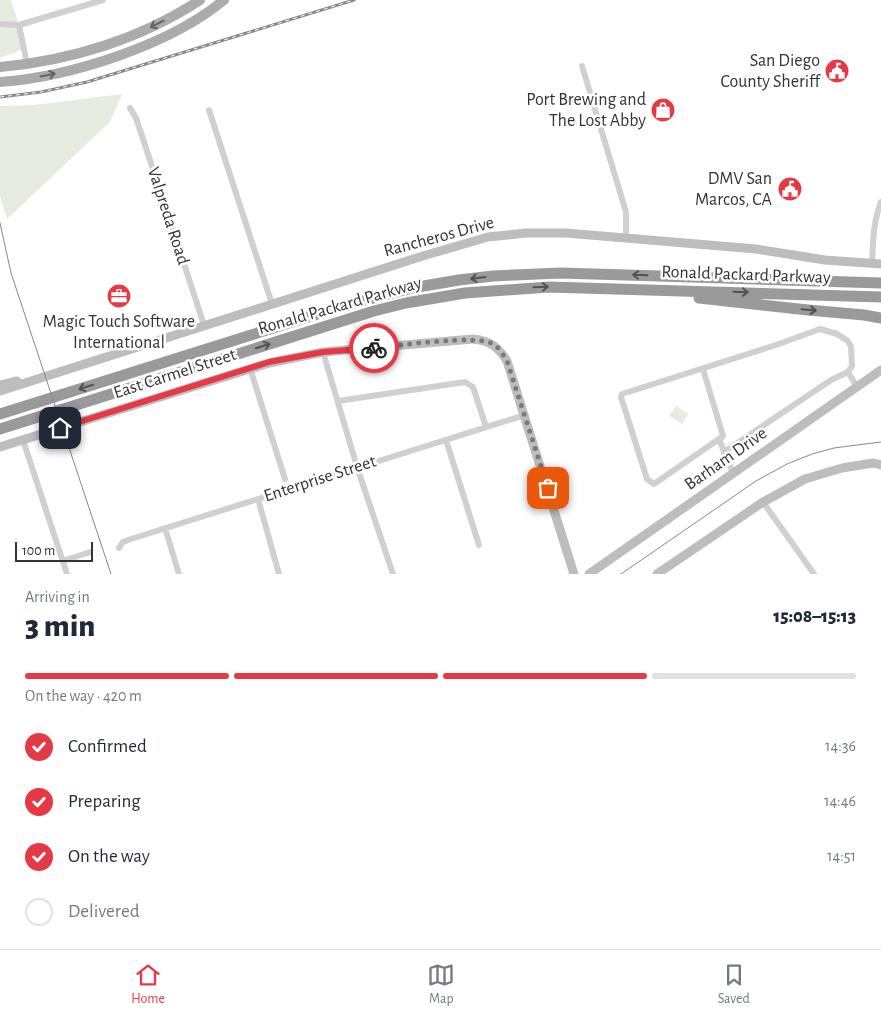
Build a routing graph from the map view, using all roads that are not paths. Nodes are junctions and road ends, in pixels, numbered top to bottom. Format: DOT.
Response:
graph roads {
  1 [pos="103,0"];
  2 [pos="200,0"];
  3 [pos="221,1"];
  4 [pos="0,24"];
  5 [pos="19,25"];
  6 [pos="27,64"];
  7 [pos="582,66"];
  8 [pos="0,67"];
  9 [pos="0,82"];
  10 [pos="130,108"];
  11 [pos="210,110"];
  12 [pos="881,202"];
  13 [pos="626,238"];
  14 [pos="876,264"];
  15 [pos="881,283"];
  16 [pos="657,290"];
  17 [pos="881,297"];
  18 [pos="272,304"];
  19 [pos="881,318"];
  20 [pos="204,325"];
  21 [pos="323,352"];
  22 [pos="78,366"];
  23 [pos="250,368"];
  24 [pos="703,369"];
  25 [pos="881,370"];
  26 [pos="848,372"];
  27 [pos="0,385"];
  28 [pos="857,387"];
  29 [pos="0,391"];
  30 [pos="338,401"];
  31 [pos="0,414"];
  32 [pos="525,415"];
  33 [pos="486,427"];
  34 [pos="0,429"];
  35 [pos="719,439"];
  36 [pos="23,440"];
  37 [pos="446,440"];
  38 [pos="0,448"];
  39 [pos="724,452"];
  40 [pos="881,465"];
  41 [pos="357,467"];
  42 [pos="733,474"];
  43 [pos="285,479"];
  44 [pos="258,499"];
  45 [pos="763,502"];
  46 [pos="165,528"];
  47 [pos="479,545"];
  48 [pos="119,548"];
  49 [pos="90,552"];
  50 [pos="63,561"];
  51 [pos="67,574"];
  52 [pos="180,574"];
  53 [pos="279,574"];
  54 [pos="393,574"];
  55 [pos="574,574"];
  56 [pos="589,574"];
  57 [pos="657,574"];
  58 [pos="814,574"];
  1 -- 5 [label="street"];
  2 -- 6 [label="main road, one-way"];
  9 -- 3 [label="main road, one-way"];
  4 -- 5 [label="street"];
  5 -- 6 [label="street"];
  6 -- 8 [label="main road"];
  7 -- 13 [label="street"];
  10 -- 20 [label="street, Valpreda Road"];
  11 -- 18 [label="street"];
  12 -- 14 [label="street"];
  13 -- 14 [label="main road, Rancheros Drive"];
  13 -- 18 [label="main road, Rancheros Drive"];
  15 -- 31 [label="highway, Ronald Packard Parkway, one-way"];
  16 -- 17 [label="highway, Ronald Packard Parkway, one-way"];
  16 -- 19 [label="highway, one-way"];
  34 -- 16 [label="highway, Ronald Packard Parkway, one-way"];
  18 -- 20 [label="main road, Rancheros Drive"];
  20 -- 22 [label="main road, Rancheros Drive"];
  21 -- 23 [label="main road, East Carmel Street"];
  21 -- 30 [label="street"];
  21 -- 32 [label="main road, East Carmel Street"];
  22 -- 27 [label="main road, Rancheros Drive"];
  22 -- 29 [label="main road, Rancheros Drive"];
  23 -- 36 [label="main road, East Carmel Street"];
  23 -- 43 [label="street"];
  24 -- 26 [label="street"];
  24 -- 35 [label="street"];
  24 -- 35 [label="street"];
  25 -- 28 [label="main road, Barham Drive"];
  26 -- 28 [label="street"];
  26 -- 39 [label="street"];
  28 -- 42 [label="main road, Barham Drive"];
  30 -- 33 [label="street"];
  30 -- 41 [label="street"];
  32 -- 33 [label="street, Enterprise Street"];
  32 -- 55 [label="main road, East Carmel Street"];
  33 -- 37 [label="street, Enterprise Street"];
  35 -- 39 [label="street"];
  36 -- 38 [label="main road, East Carmel Street"];
  36 -- 50 [label="street"];
  37 -- 41 [label="street, Enterprise Street"];
  37 -- 47 [label="street"];
  39 -- 42 [label="street"];
  40 -- 45 [label="main road"];
  41 -- 44 [label="street, Enterprise Street"];
  41 -- 54 [label="street"];
  42 -- 56 [label="main road, Barham Drive"];
  44 -- 46 [label="street, Enterprise Street"];
  44 -- 53 [label="street"];
  45 -- 57 [label="main road"];
  45 -- 58 [label="street"];
  46 -- 48 [label="street, Enterprise Street"];
  46 -- 52 [label="street"];
  49 -- 50 [label="street"];
  50 -- 51 [label="street"];
}
